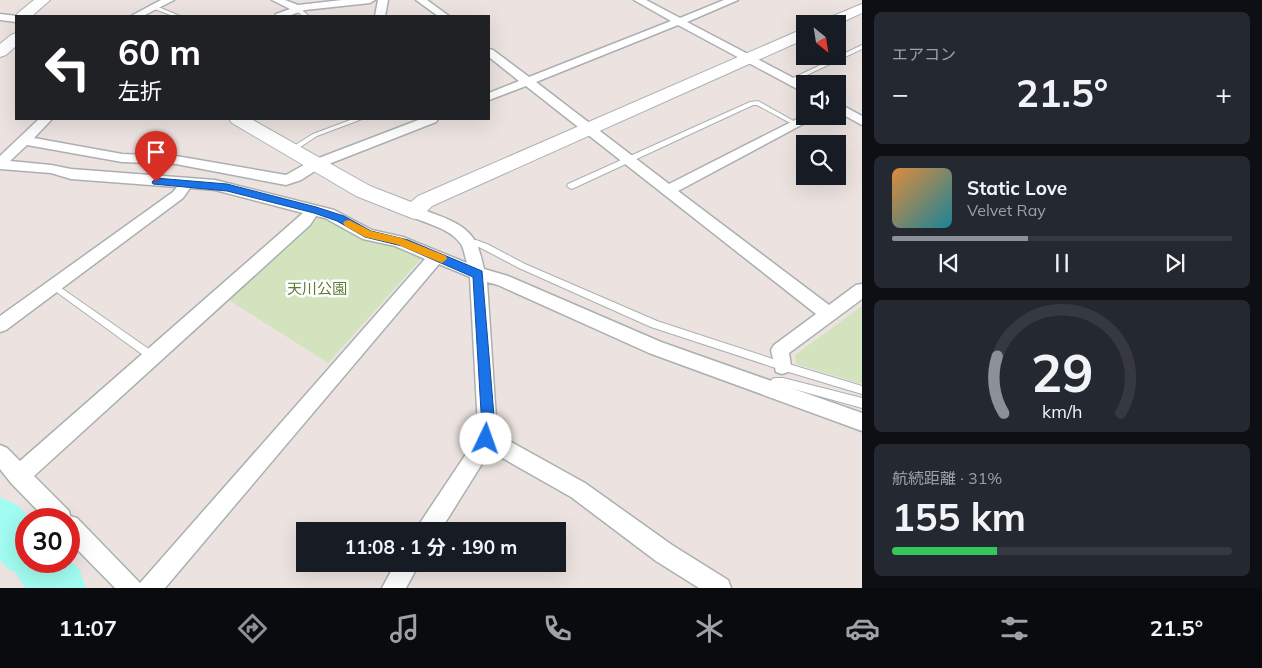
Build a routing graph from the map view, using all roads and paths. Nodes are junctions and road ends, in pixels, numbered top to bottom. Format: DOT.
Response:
graph roads {
  1 [pos="169,0"];
  2 [pos="277,0"];
  3 [pos="370,0"];
  4 [pos="383,0"];
  5 [pos="421,0"];
  6 [pos="639,0"];
  7 [pos="726,1"];
  8 [pos="50,3"];
  9 [pos="154,7"];
  10 [pos="296,8"];
  11 [pos="862,8"];
  12 [pos="25,15"];
  13 [pos="44,15"];
  14 [pos="138,15"];
  15 [pos="174,15"];
  16 [pos="282,15"];
  17 [pos="305,15"];
  18 [pos="380,15"];
  19 [pos="443,15"];
  20 [pos="846,15"];
  21 [pos="0,17"];
  22 [pos="15,20"];
  23 [pos="15,21"];
  24 [pos="679,21"];
  25 [pos="0,34"];
  26 [pos="796,37"];
  27 [pos="15,39"];
  28 [pos="862,47"];
  29 [pos="0,52"];
  30 [pos="490,53"];
  31 [pos="746,58"];
  32 [pos="790,81"];
  33 [pos="527,82"];
  34 [pos="796,84"];
  35 [pos="490,97"];
  36 [pos="846,112"];
  37 [pos="45,120"];
  38 [pos="243,120"];
  39 [pos="356,120"];
  40 [pos="429,120"];
  41 [pos="862,121"];
  42 [pos="796,124"];
  43 [pos="588,129"];
  44 [pos="24,140"];
  45 [pos="292,150"];
  46 [pos="629,160"];
  47 [pos="0,164"];
  48 [pos="316,164"];
  49 [pos="185,184"];
  50 [pos="571,186"];
  51 [pos="668,190"];
  52 [pos="313,210"];
  53 [pos="414,212"];
  54 [pos="469,244"];
  55 [pos="436,257"];
  56 [pos="478,274"];
  57 [pos="54,286"];
  58 [pos="862,290"];
  59 [pos="828,314"];
  60 [pos="0,326"];
  61 [pos="153,357"];
  62 [pos="782,366"];
  63 [pos="772,389"];
  64 [pos="862,390"];
  65 [pos="862,403"];
  66 [pos="862,422"];
  67 [pos="486,439"];
  68 [pos="0,455"];
  69 [pos="18,476"];
  70 [pos="51,508"];
  71 [pos="434,522"];
  72 [pos="80,537"];
  73 [pos="403,572"];
  74 [pos="131,588"];
  75 [pos="150,588"];
  76 [pos="393,588"];
  77 [pos="720,588"];
  1 -- 9 [label="street"];
  2 -- 10 [label="street"];
  3 -- 10 [label="street"];
  4 -- 18 [label="street"];
  5 -- 19 [label="street"];
  6 -- 24 [label="street"];
  7 -- 24 [label="street"];
  8 -- 12 [label="street"];
  8 -- 13 [label="street"];
  9 -- 14 [label="street"];
  9 -- 15 [label="lane"];
  10 -- 16 [label="street"];
  10 -- 17 [label="lane"];
  11 -- 20 [label="street"];
  21 -- 22 [label="street"];
  23 -- 25 [label="street"];
  24 -- 31 [label="street"];
  24 -- 33 [label="street"];
  26 -- 31 [label="street"];
  27 -- 29 [label="street"];
  28 -- 32 [label="lane"];
  30 -- 33 [label="street"];
  31 -- 32 [label="street"];
  31 -- 43 [label="street"];
  32 -- 34 [label="street"];
  33 -- 35 [label="street"];
  33 -- 43 [label="street"];
  36 -- 41 [label="street"];
  37 -- 44 [label="street"];
  38 -- 45 [label="street"];
  39 -- 45 [label="lane"];
  40 -- 48 [label="street"];
  42 -- 46 [label="lane"];
  42 -- 51 [label="street"];
  43 -- 46 [label="street"];
  43 -- 53 [label="street"];
  44 -- 47 [label="street"];
  44 -- 48 [label="street"];
  45 -- 48 [label="street"];
  46 -- 50 [label="lane"];
  46 -- 51 [label="street"];
  47 -- 49 [label="street"];
  48 -- 53 [label="street"];
  49 -- 52 [label="street"];
  49 -- 57 [label="street"];
  51 -- 59 [label="street"];
  52 -- 55 [label="street"];
  52 -- 61 [label="street"];
  53 -- 54 [label="street"];
  54 -- 56 [label="street"];
  54 -- 62 [label="lane"];
  55 -- 56 [label="street"];
  55 -- 75 [label="street"];
  56 -- 63 [label="street"];
  56 -- 67 [label="street"];
  57 -- 60 [label="street"];
  57 -- 61 [label="lane"];
  58 -- 59 [label="street"];
  59 -- 62 [label="street"];
  61 -- 69 [label="street"];
  62 -- 64 [label="lane"];
  63 -- 65 [label="lane"];
  63 -- 66 [label="street"];
  67 -- 71 [label="street"];
  67 -- 77 [label="street"];
  68 -- 69 [label="street"];
  69 -- 70 [label="street"];
  72 -- 74 [label="street"];
  73 -- 76 [label="street"];
}
